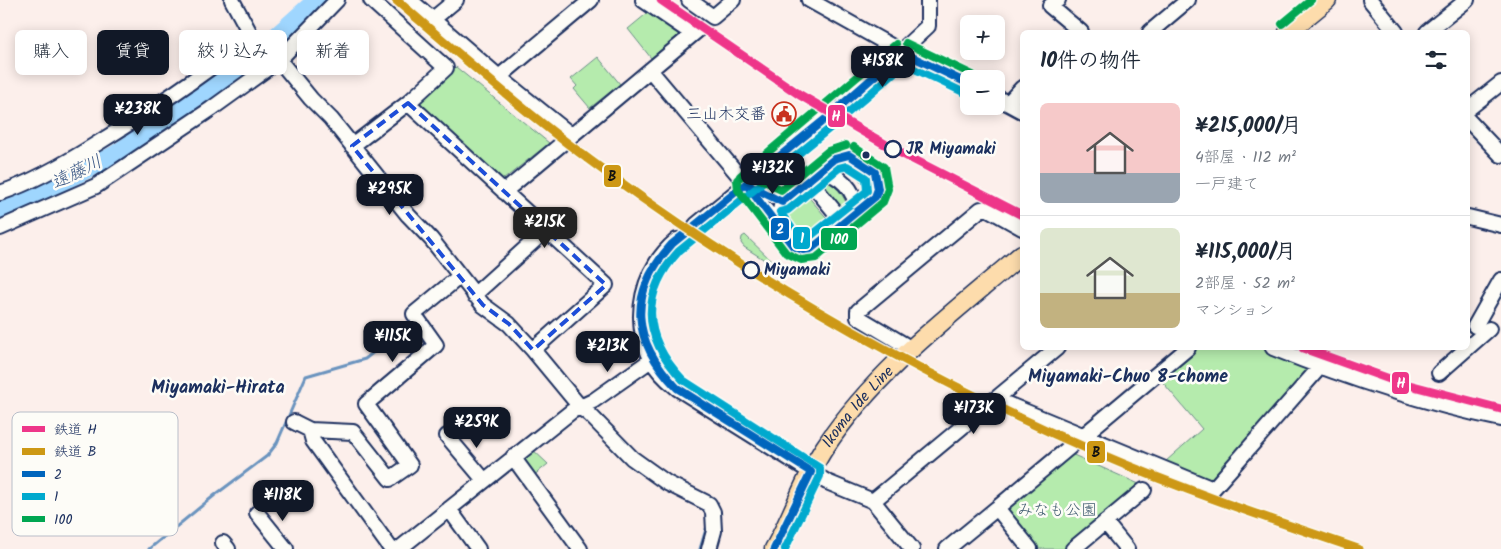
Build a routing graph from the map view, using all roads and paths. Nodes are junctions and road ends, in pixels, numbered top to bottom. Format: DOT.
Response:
graph roads {
  1 [pos="232,0"];
  2 [pos="337,0"];
  3 [pos="371,0"];
  4 [pos="410,0"];
  5 [pos="456,0"];
  6 [pos="591,0"];
  7 [pos="643,0"];
  8 [pos="689,0"];
  9 [pos="733,0"];
  10 [pos="809,0"];
  11 [pos="928,0"];
  12 [pos="1058,0"];
  13 [pos="1188,0"];
  14 [pos="1327,0"];
  15 [pos="1370,0"];
  16 [pos="1467,0"];
  17 [pos="432,20"];
  18 [pos="249,30"];
  19 [pos="1079,30"];
  20 [pos="1152,30"];
  21 [pos="1290,30"];
  22 [pos="1394,30"];
  23 [pos="1430,30"];
  24 [pos="287,48"];
  25 [pos="902,52"];
  26 [pos="650,70"];
  27 [pos="287,71"];
  28 [pos="203,75"];
  29 [pos="255,75"];
  30 [pos="499,77"];
  31 [pos="960,80"];
  32 [pos="1501,83"];
  33 [pos="1020,89"];
  34 [pos="1005,98"];
  35 [pos="1005,102"];
  36 [pos="408,103"];
  37 [pos="845,103"];
  38 [pos="1470,107"];
  39 [pos="1020,111"];
  40 [pos="828,116"];
  41 [pos="1470,122"];
  42 [pos="571,136"];
  43 [pos="352,146"];
  44 [pos="1501,155"];
  45 [pos="819,170"];
  46 [pos="808,179"];
  47 [pos="746,184"];
  48 [pos="504,192"];
  49 [pos="0,193"];
  50 [pos="782,202"];
  51 [pos="858,211"];
  52 [pos="1470,218"];
  53 [pos="777,223"];
  54 [pos="844,223"];
  55 [pos="696,225"];
  56 [pos="1501,225"];
  57 [pos="1020,227"];
  58 [pos="0,228"];
  59 [pos="546,230"];
  60 [pos="677,240"];
  61 [pos="1020,256"];
  62 [pos="460,276"];
  63 [pos="1501,280"];
  64 [pos="474,295"];
  65 [pos="1471,324"];
  66 [pos="1495,330"];
  67 [pos="910,348"];
  68 [pos="1470,349"];
  69 [pos="533,350"];
  70 [pos="1055,350"];
  71 [pos="1186,350"];
  72 [pos="1278,350"];
  73 [pos="1469,350"];
  74 [pos="651,360"];
  75 [pos="1320,367"];
  76 [pos="1439,373"];
  77 [pos="995,399"];
  78 [pos="580,408"];
  79 [pos="1501,418"];
  80 [pos="294,422"];
  81 [pos="310,430"];
  82 [pos="448,436"];
  83 [pos="1082,436"];
  84 [pos="513,457"];
  85 [pos="811,472"];
  86 [pos="484,480"];
  87 [pos="1144,490"];
  88 [pos="873,501"];
  89 [pos="997,508"];
  90 [pos="449,509"];
  91 [pos="257,513"];
  92 [pos="1105,522"];
  93 [pos="286,549"];
  94 [pos="391,549"];
  95 [pos="399,549"];
  96 [pos="478,549"];
  97 [pos="580,549"];
  98 [pos="708,549"];
  99 [pos="774,549"];
  100 [pos="912,549"];
  101 [pos="947,549"];
  102 [pos="1030,549"];
  103 [pos="1073,549"];
  104 [pos="1127,549"];
  1 -- 18 [label="street"];
  2 -- 24 [label="street"];
  3 -- 36 [label="street"];
  4 -- 17 [label="street"];
  5 -- 17 [label="street"];
  6 -- 30 [label="street"];
  7 -- 26 [label="street"];
  8 -- 9 [label="street"];
  10 -- 25 [label="street"];
  11 -- 25 [label="street"];
  12 -- 19 [label="street"];
  13 -- 20 [label="street"];
  14 -- 21 [label="main road"];
  15 -- 22 [label="street"];
  16 -- 23 [label="street"];
  17 -- 30 [label="street"];
  25 -- 31 [label="street"];
  25 -- 37 [label="street"];
  26 -- 42 [label="street"];
  26 -- 47 [label="street"];
  27 -- 43 [label="street"];
  28 -- 49 [label="street"];
  29 -- 58 [label="street"];
  30 -- 42 [label="street"];
  32 -- 38 [label="street"];
  33 -- 34 [label="street"];
  35 -- 39 [label="street"];
  36 -- 43 [label="street"];
  36 -- 48 [label="street"];
  40 -- 47 [label="street"];
  41 -- 44 [label="street"];
  42 -- 48 [label="street"];
  43 -- 62 [label="street"];
  45 -- 46 [label="street"];
  45 -- 51 [label="street"];
  45 -- 51 [label="street"];
  46 -- 50 [label="street"];
  46 -- 54 [label="street"];
  47 -- 50 [label="street"];
  47 -- 53 [label="street"];
  47 -- 55 [label="street"];
  48 -- 59 [label="street"];
  50 -- 53 [label="street"];
  51 -- 54 [label="street"];
  52 -- 56 [label="street"];
  53 -- 54 [label="street"];
  57 -- 67 [label="street"];
  59 -- 64 [label="street"];
  59 -- 69 [label="street"];
  60 -- 74 [label="street"];
  61 -- 67 [label="main road, Ikoma Ide Line"];
  62 -- 64 [label="street"];
  62 -- 81 [label="street"];
  63 -- 65 [label="street"];
  64 -- 69 [label="street"];
  65 -- 66 [label="street"];
  66 -- 68 [label="street"];
  67 -- 85 [label="main road, Ikoma Ide Line"];
  69 -- 78 [label="street"];
  70 -- 77 [label="street"];
  71 -- 83 [label="street"];
  72 -- 75 [label="street"];
  73 -- 76 [label="street"];
  74 -- 78 [label="street"];
  74 -- 85 [label="street"];
  75 -- 79 [label="street"];
  75 -- 83 [label="street"];
  77 -- 83 [label="street"];
  77 -- 88 [label="street"];
  78 -- 84 [label="street"];
  78 -- 98 [label="street"];
  80 -- 81 [label="street"];
  81 -- 94 [label="street"];
  82 -- 86 [label="street"];
  83 -- 89 [label="street"];
  84 -- 86 [label="street"];
  84 -- 97 [label="street"];
  85 -- 88 [label="street"];
  85 -- 99 [label="main road, Ikoma Ide Line"];
  86 -- 90 [label="street"];
  87 -- 92 [label="street"];
  88 -- 100 [label="street"];
  89 -- 101 [label="street"];
  89 -- 102 [label="street"];
  90 -- 95 [label="street"];
  90 -- 96 [label="street"];
  91 -- 93 [label="street"];
  92 -- 103 [label="street"];
  92 -- 104 [label="street"];
}
